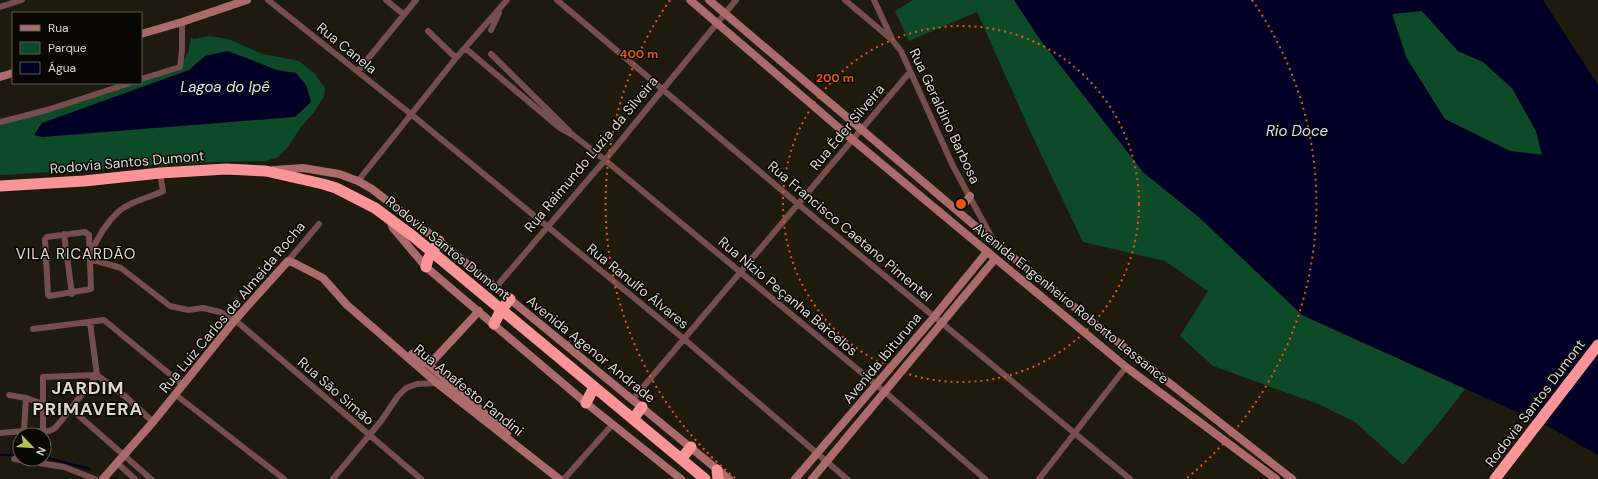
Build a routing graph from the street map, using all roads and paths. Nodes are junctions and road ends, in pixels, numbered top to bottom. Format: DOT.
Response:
graph roads {
  1 [pos="22,0"];
  2 [pos="247,0"];
  3 [pos="268,0"];
  4 [pos="386,0"];
  5 [pos="416,0"];
  6 [pos="507,0"];
  7 [pos="557,0"];
  8 [pos="690,0"];
  9 [pos="709,0"];
  10 [pos="736,0"];
  11 [pos="845,0"];
  12 [pos="874,0"];
  13 [pos="0,8"];
  14 [pos="724,13"];
  15 [pos="403,14"];
  16 [pos="182,22"];
  17 [pos="716,23"];
  18 [pos="490,30"];
  19 [pos="428,32"];
  20 [pos="142,34"];
  21 [pos="893,40"];
  22 [pos="465,48"];
  23 [pos="490,54"];
  24 [pos="456,58"];
  25 [pos="358,72"];
  26 [pos="910,72"];
  27 [pos="12,73"];
  28 [pos="0,77"];
  29 [pos="142,79"];
  30 [pos="127,84"];
  31 [pos="663,89"];
  32 [pos="412,115"];
  33 [pos="0,122"];
  34 [pos="862,129"];
  35 [pos="573,135"];
  36 [pos="853,140"];
  37 [pos="605,160"];
  38 [pos="266,171"];
  39 [pos="160,173"];
  40 [pos="358,181"];
  41 [pos="0,186"];
  42 [pos="970,196"];
  43 [pos="798,204"];
  44 [pos="955,208"];
  45 [pos="389,218"];
  46 [pos="319,224"];
  47 [pos="547,226"];
  48 [pos="64,234"];
  49 [pos="439,241"];
  50 [pos="994,242"];
  51 [pos="433,252"];
  52 [pos="987,252"];
  53 [pos="90,257"];
  54 [pos="995,259"];
  55 [pos="288,261"];
  56 [pos="426,267"];
  57 [pos="740,272"];
  58 [pos="496,287"];
  59 [pos="1055,291"];
  60 [pos="72,294"];
  61 [pos="510,299"];
  62 [pos="1048,301"];
  63 [pos="501,310"];
  64 [pos="479,311"];
  65 [pos="934,317"];
  66 [pos="235,320"];
  67 [pos="90,322"];
  68 [pos="494,324"];
  69 [pos="942,324"];
  70 [pos="33,329"];
  71 [pos="387,339"];
  72 [pos="684,339"];
  73 [pos="1598,345"];
  74 [pos="429,365"];
  75 [pos="1126,368"];
  76 [pos="97,375"];
  77 [pos="437,383"];
  78 [pos="183,385"];
  79 [pos="876,385"];
  80 [pos="594,386"];
  81 [pos="885,392"];
  82 [pos="9,395"];
  83 [pos="176,395"];
  84 [pos="26,398"];
  85 [pos="632,399"];
  86 [pos="586,403"];
  87 [pos="43,404"];
  88 [pos="642,407"];
  89 [pos="70,408"];
  90 [pos="633,419"];
  91 [pos="153,422"];
  92 [pos="612,425"];
  93 [pos="24,427"];
  94 [pos="43,427"];
  95 [pos="52,430"];
  96 [pos="12,432"];
  97 [pos="1075,433"];
  98 [pos="0,434"];
  99 [pos="369,435"];
  100 [pos="691,447"];
  101 [pos="817,455"];
  102 [pos="124,456"];
  103 [pos="681,459"];
  104 [pos="535,460"];
  105 [pos="826,462"];
  106 [pos="117,464"];
  107 [pos="52,465"];
  108 [pos="718,474"];
  109 [pos="1270,477"];
  110 [pos="95,479"];
  111 [pos="102,479"];
  112 [pos="135,479"];
  113 [pos="151,479"];
  114 [pos="284,479"];
  115 [pos="333,479"];
  116 [pos="421,479"];
  117 [pos="560,479"];
  118 [pos="564,479"];
  119 [pos="680,479"];
  120 [pos="705,479"];
  121 [pos="729,479"];
  122 [pos="795,479"];
  123 [pos="812,479"];
  124 [pos="846,479"];
  125 [pos="985,479"];
  126 [pos="1039,479"];
  127 [pos="1130,479"];
  128 [pos="1292,479"];
  129 [pos="1495,479"];
  1 -- 13 [label="street"];
  2 -- 16 [label="street"];
  3 -- 25 [label="street, Rua Canela"];
  4 -- 15 [label="street"];
  5 -- 15 [label="street"];
  6 -- 18 [label="street"];
  6 -- 22 [label="street"];
  7 -- 31 [label="street, Rua Francisco Caetano Pimentel"];
  8 -- 17 [label="street, Avenida Engenheiro Roberto Lassance"];
  9 -- 14 [label="street, Avenida Engenheiro Roberto Lassance"];
  10 -- 14 [label="street, Rua Raimundo Luzia da Silveira"];
  11 -- 21 [label="street"];
  12 -- 21 [label="street, Rua Geraldino Barbosa"];
  14 -- 17 [label="street, Rua Raimundo Luzia da Silveira"];
  14 -- 34 [label="street, Avenida Engenheiro Roberto Lassance"];
  15 -- 25 [label="street"];
  16 -- 20 [label="street"];
  16 -- 29 [label="street"];
  17 -- 31 [label="street, Rua Raimundo Luzia da Silveira"];
  17 -- 36 [label="street, Avenida Engenheiro Roberto Lassance"];
  19 -- 24 [label="street"];
  21 -- 26 [label="street, Rua Geraldino Barbosa"];
  22 -- 24 [label="street"];
  22 -- 35 [label="street, Rua Nízio Peçanha Barcelos"];
  23 -- 35 [label="street, Rua Nízio Peçanha Barcelos"];
  24 -- 32 [label="street"];
  25 -- 32 [label="street, Rua Canela"];
  26 -- 34 [label="street, Rua Éder Silveira"];
  26 -- 42 [label="street, Rua Geraldino Barbosa"];
  27 -- 28 [label="street"];
  30 -- 33 [label="street"];
  31 -- 37 [label="street, Rua Raimundo Luzia da Silveira"];
  31 -- 43 [label="street, Rua Francisco Caetano Pimentel"];
  32 -- 40 [label="street"];
  32 -- 47 [label="street, Rua Ranulfo Álvares"];
  34 -- 36 [label="street, Rua Éder Silveira"];
  34 -- 44 [label="street, Avenida Engenheiro Roberto Lassance"];
  35 -- 37 [label="street, Rua Nízio Peçanha Barcelos"];
  36 -- 43 [label="street, Rua Éder Silveira"];
  36 -- 52 [label="street, Avenida Engenheiro Roberto Lassance"];
  37 -- 47 [label="street, Rua Raimundo Luzia da Silveira"];
  37 -- 57 [label="street, Rua Nízio Peçanha Barcelos"];
  38 -- 39 [label="highway, Rodovia Santos Dumont"];
  38 -- 40 [label="street, Avenida Agenor Andrade"];
  38 -- 45 [label="highway, Rodovia Santos Dumont"];
  39 -- 41 [label="highway, Rodovia Santos Dumont"];
  39 -- 53 [label="street"];
  40 -- 49 [label="street, Avenida Agenor Andrade"];
  42 -- 44 [label="street"];
  42 -- 50 [label="street, Rua Geraldino Barbosa"];
  43 -- 57 [label="street, Rua Éder Silveira"];
  43 -- 65 [label="street, Rua Francisco Caetano Pimentel"];
  44 -- 50 [label="street, Avenida Engenheiro Roberto Lassance"];
  45 -- 51 [label="highway, Rodovia Santos Dumont"];
  45 -- 56 [label="street"];
  46 -- 55 [label="street, Rua Luiz Carlos de Almeida Rocha"];
  47 -- 58 [label="street, Rua Raimundo Luzia da Silveira"];
  47 -- 72 [label="street, Rua Ranulfo Álvares"];
  48 -- 53 [label="street"];
  48 -- 60 [label="street"];
  48 -- 60 [label="street"];
  49 -- 51 [label="highway"];
  49 -- 58 [label="street, Avenida Agenor Andrade"];
  50 -- 59 [label="street, Avenida Engenheiro Roberto Lassance"];
  51 -- 56 [label="highway"];
  51 -- 63 [label="highway, Rodovia Santos Dumont"];
  52 -- 54 [label="street, Avenida Engenheiro Roberto Lassance"];
  52 -- 65 [label="street, Avenida Ibituruna"];
  53 -- 60 [label="street"];
  53 -- 66 [label="street, Rua São Simão"];
  54 -- 62 [label="street, Avenida Engenheiro Roberto Lassance"];
  54 -- 69 [label="street, Avenida Ibituruna"];
  55 -- 66 [label="street, Rua Luiz Carlos de Almeida Rocha"];
  55 -- 71 [label="street, Rua Anafesto Pandini"];
  56 -- 64 [label="street"];
  57 -- 72 [label="street, Rua Éder Silveira"];
  57 -- 79 [label="street, Rua Nízio Peçanha Barcelos"];
  58 -- 61 [label="street, Avenida Agenor Andrade"];
  59 -- 62 [label="street"];
  59 -- 128 [label="street, Avenida Engenheiro Roberto Lassance"];
  61 -- 63 [label="highway"];
  61 -- 85 [label="street, Avenida Agenor Andrade"];
  62 -- 75 [label="street, Avenida Engenheiro Roberto Lassance"];
  63 -- 68 [label="highway"];
  63 -- 80 [label="highway, Rodovia Santos Dumont"];
  64 -- 68 [label="street"];
  64 -- 74 [label="street"];
  65 -- 69 [label="street, Rua Francisco Caetano Pimentel"];
  65 -- 79 [label="street, Avenida Ibituruna"];
  66 -- 78 [label="street, Rua Luiz Carlos de Almeida Rocha"];
  66 -- 99 [label="street, Rua São Simão"];
  67 -- 70 [label="street"];
  67 -- 76 [label="street"];
  67 -- 78 [label="street"];
  68 -- 86 [label="street"];
  69 -- 81 [label="street, Avenida Ibituruna"];
  69 -- 97 [label="street, Rua Francisco Caetano Pimentel"];
  71 -- 74 [label="street, Rua Anafesto Pandini"];
  71 -- 77 [label="street, Rua Anafesto Pandini"];
  72 -- 85 [label="street, Rua Éder Silveira"];
  72 -- 101 [label="street, Rua Ranulfo Álvares"];
  73 -- 129 [label="highway, Rodovia Santos Dumont"];
  74 -- 104 [label="street, Rua Anafesto Pandini"];
  75 -- 97 [label="street"];
  75 -- 109 [label="street, Avenida Engenheiro Roberto Lassance"];
  76 -- 87 [label="street"];
  76 -- 89 [label="street"];
  76 -- 91 [label="street"];
  77 -- 99 [label="street"];
  77 -- 104 [label="street, Rua Anafesto Pandini"];
  78 -- 83 [label="street, Rua Luiz Carlos de Almeida Rocha"];
  79 -- 81 [label="street, Rua Nízio Peçanha Barcelos"];
  79 -- 101 [label="street, Avenida Ibituruna"];
  80 -- 86 [label="highway"];
  80 -- 90 [label="highway, Rodovia Santos Dumont"];
  81 -- 105 [label="street, Avenida Ibituruna"];
  81 -- 125 [label="street, Rua Nízio Peçanha Barcelos"];
  82 -- 84 [label="street"];
  83 -- 91 [label="street, Rua Luiz Carlos de Almeida Rocha"];
  83 -- 114 [label="street"];
  84 -- 87 [label="street"];
  84 -- 93 [label="street"];
  85 -- 88 [label="street, Avenida Agenor Andrade"];
  86 -- 92 [label="street"];
  87 -- 94 [label="street"];
  88 -- 90 [label="highway"];
  88 -- 100 [label="street, Avenida Agenor Andrade"];
  89 -- 95 [label="street"];
  89 -- 102 [label="street"];
  90 -- 103 [label="highway, Rodovia Santos Dumont"];
  91 -- 102 [label="street, Rua Luiz Carlos de Almeida Rocha"];
  92 -- 118 [label="street"];
  92 -- 119 [label="street"];
  96 -- 98 [label="street"];
  97 -- 126 [label="street"];
  97 -- 127 [label="street, Rua Francisco Caetano Pimentel"];
  99 -- 115 [label="street"];
  99 -- 116 [label="street, Rua São Simão"];
  100 -- 103 [label="highway"];
  100 -- 108 [label="street, Avenida Agenor Andrade"];
  101 -- 105 [label="street, Rua Ranulfo Álvares"];
  101 -- 122 [label="street, Avenida Ibituruna"];
  102 -- 106 [label="street, Rua Luiz Carlos de Almeida Rocha"];
  102 -- 113 [label="street"];
  103 -- 120 [label="highway, Rodovia Santos Dumont"];
  104 -- 117 [label="street, Rua Anafesto Pandini"];
  105 -- 123 [label="street, Avenida Ibituruna"];
  105 -- 124 [label="street, Rua Ranulfo Álvares"];
  106 -- 111 [label="street, Rua Luiz Carlos de Almeida Rocha"];
  106 -- 112 [label="street"];
  107 -- 110 [label="street"];
  108 -- 121 [label="street, Avenida Agenor Andrade"];
}
